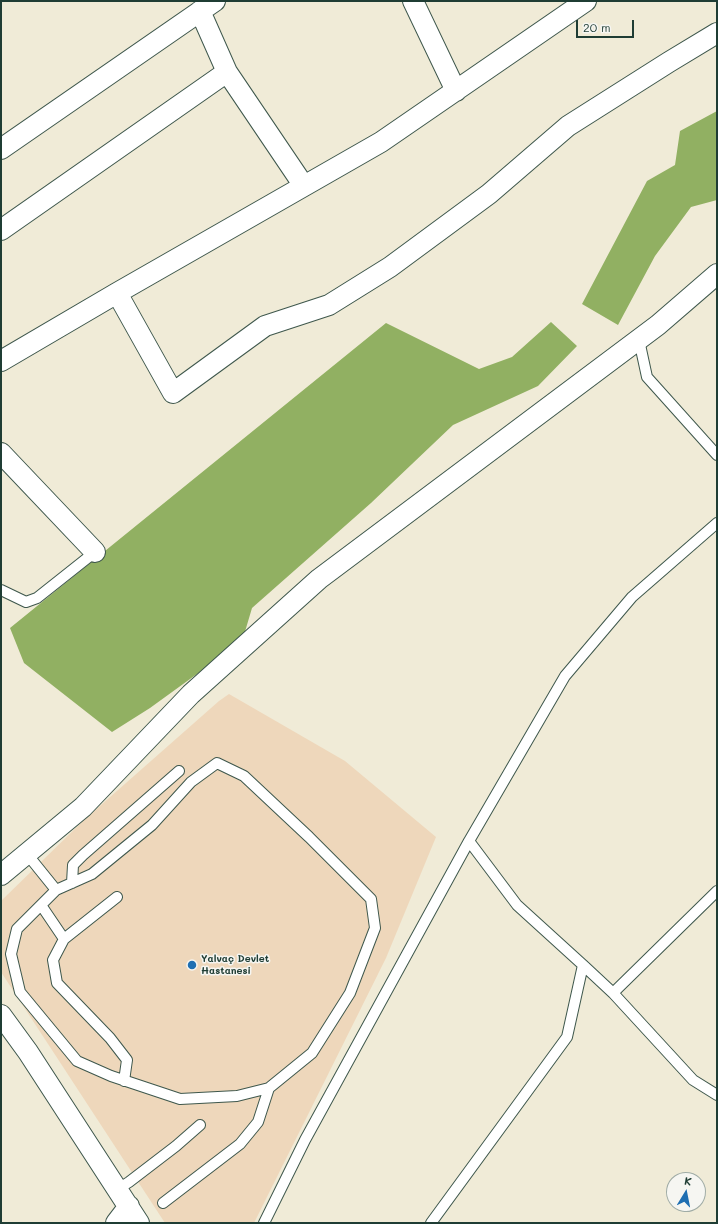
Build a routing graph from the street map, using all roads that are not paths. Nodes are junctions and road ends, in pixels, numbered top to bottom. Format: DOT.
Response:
graph roads {
  1 [pos="413,1"];
  2 [pos="586,1"];
  3 [pos="208,6"];
  4 [pos="717,33"];
  5 [pos="227,72"];
  6 [pos="456,91"];
  7 [pos="1,149"];
  8 [pos="304,186"];
  9 [pos="1,230"];
  10 [pos="717,274"];
  11 [pos="117,292"];
  12 [pos="639,340"];
  13 [pos="1,361"];
  14 [pos="1,452"];
  15 [pos="717,455"];
  16 [pos="717,523"];
  17 [pos="96,552"];
  18 [pos="1,590"];
  19 [pos="178,771"];
  20 [pos="469,841"];
  21 [pos="27,854"];
  22 [pos="1,875"];
  23 [pos="72,883"];
  24 [pos="56,890"];
  25 [pos="717,891"];
  26 [pos="117,897"];
  27 [pos="41,905"];
  28 [pos="64,939"];
  29 [pos="583,965"];
  30 [pos="613,993"];
  31 [pos="1,1015"];
  32 [pos="124,1081"];
  33 [pos="270,1088"];
  34 [pos="717,1095"];
  35 [pos="200,1125"];
  36 [pos="118,1189"];
  37 [pos="163,1203"];
  38 [pos="129,1206"];
  39 [pos="116,1223"];
  40 [pos="139,1223"];
  41 [pos="264,1223"];
  42 [pos="431,1223"];
  1 -- 6 [label="street"];
  2 -- 6 [label="street"];
  3 -- 5 [label="street"];
  3 -- 7 [label="street"];
  4 -- 11 [label="street"];
  5 -- 8 [label="street"];
  5 -- 9 [label="street"];
  6 -- 8 [label="street"];
  8 -- 11 [label="street"];
  10 -- 12 [label="street"];
  11 -- 13 [label="street"];
  12 -- 15 [label="lane"];
  12 -- 21 [label="street"];
  14 -- 17 [label="street"];
  16 -- 20 [label="lane"];
  17 -- 18 [label="lane"];
  19 -- 23 [label="lane"];
  20 -- 29 [label="lane"];
  20 -- 41 [label="lane"];
  21 -- 22 [label="street"];
  21 -- 24 [label="lane"];
  23 -- 24 [label="lane"];
  23 -- 33 [label="lane"];
  24 -- 27 [label="lane"];
  25 -- 30 [label="lane"];
  26 -- 28 [label="lane"];
  27 -- 28 [label="lane"];
  27 -- 32 [label="lane"];
  28 -- 32 [label="lane"];
  29 -- 30 [label="lane"];
  29 -- 42 [label="lane"];
  30 -- 34 [label="lane"];
  31 -- 36 [label="street"];
  32 -- 33 [label="lane"];
  33 -- 37 [label="lane"];
  35 -- 36 [label="lane"];
  36 -- 38 [label="street"];
  38 -- 39 [label="street"];
  38 -- 40 [label="street"];
}
